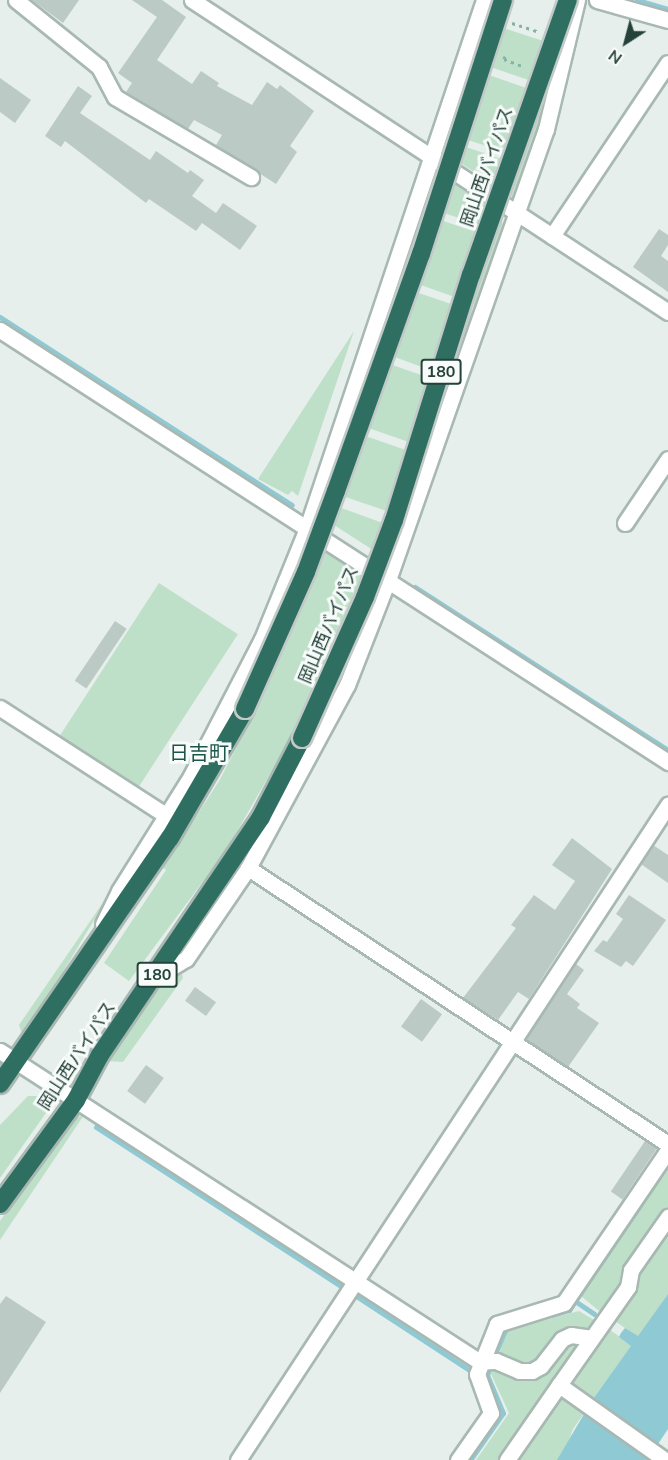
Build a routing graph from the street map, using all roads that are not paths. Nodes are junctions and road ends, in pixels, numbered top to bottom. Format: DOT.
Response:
graph roads {
  1 [pos="16,0"];
  2 [pos="192,0"];
  3 [pos="484,0"];
  4 [pos="503,0"];
  5 [pos="568,0"];
  6 [pos="577,0"];
  7 [pos="597,0"];
  8 [pos="668,20"];
  9 [pos="668,63"];
  10 [pos="432,160"];
  11 [pos="251,177"];
  12 [pos="516,214"];
  13 [pos="552,236"];
  14 [pos="668,312"];
  15 [pos="0,330"];
  16 [pos="668,459"];
  17 [pos="626,523"];
  18 [pos="307,528"];
  19 [pos="388,580"];
  20 [pos="0,708"];
  21 [pos="668,762"];
  22 [pos="668,805"];
  23 [pos="167,816"];
  24 [pos="248,868"];
  25 [pos="82,967"];
  26 [pos="154,978"];
  27 [pos="511,1040"];
  28 [pos="8,1056"];
  29 [pos="0,1084"];
  30 [pos="76,1100"];
  31 [pos="668,1144"];
  32 [pos="668,1150"];
  33 [pos="0,1204"];
  34 [pos="668,1216"];
  35 [pos="355,1279"];
  36 [pos="592,1338"];
  37 [pos="480,1362"];
  38 [pos="561,1386"];
  39 [pos="238,1460"];
  40 [pos="458,1460"];
  41 [pos="507,1460"];
  42 [pos="665,1460"];
  1 -- 11 [label="street"];
  2 -- 10 [label="street"];
  3 -- 10 [label="street"];
  4 -- 25 [label="highway, 岡山西バイパス, bridge"];
  5 -- 26 [label="highway, 岡山西バイパス / 180, bridge"];
  6 -- 12 [label="street"];
  7 -- 8 [label="street"];
  9 -- 13 [label="street"];
  10 -- 12 [label="street"];
  10 -- 18 [label="street"];
  12 -- 13 [label="street"];
  12 -- 19 [label="street"];
  13 -- 14 [label="street"];
  15 -- 18 [label="street"];
  16 -- 17 [label="street"];
  18 -- 19 [label="street"];
  18 -- 23 [label="street"];
  19 -- 21 [label="street"];
  19 -- 24 [label="street"];
  20 -- 23 [label="street"];
  22 -- 27 [label="street"];
  23 -- 25 [label="street"];
  24 -- 26 [label="street"];
  24 -- 27 [label="street"];
  25 -- 28 [label="highway, 岡山西バイパス"];
  26 -- 30 [label="highway, 岡山西バイパス / 180"];
  27 -- 31 [label="street"];
  27 -- 35 [label="street"];
  28 -- 29 [label="highway, 岡山西バイパス"];
  28 -- 30 [label="street"];
  30 -- 33 [label="highway, 岡山西バイパス / 180"];
  30 -- 35 [label="street"];
  32 -- 37 [label="street"];
  34 -- 36 [label="street"];
  35 -- 37 [label="street"];
  35 -- 39 [label="street"];
  36 -- 37 [label="street"];
  36 -- 38 [label="street"];
  37 -- 40 [label="street"];
  38 -- 41 [label="street"];
  38 -- 42 [label="street"];
}
